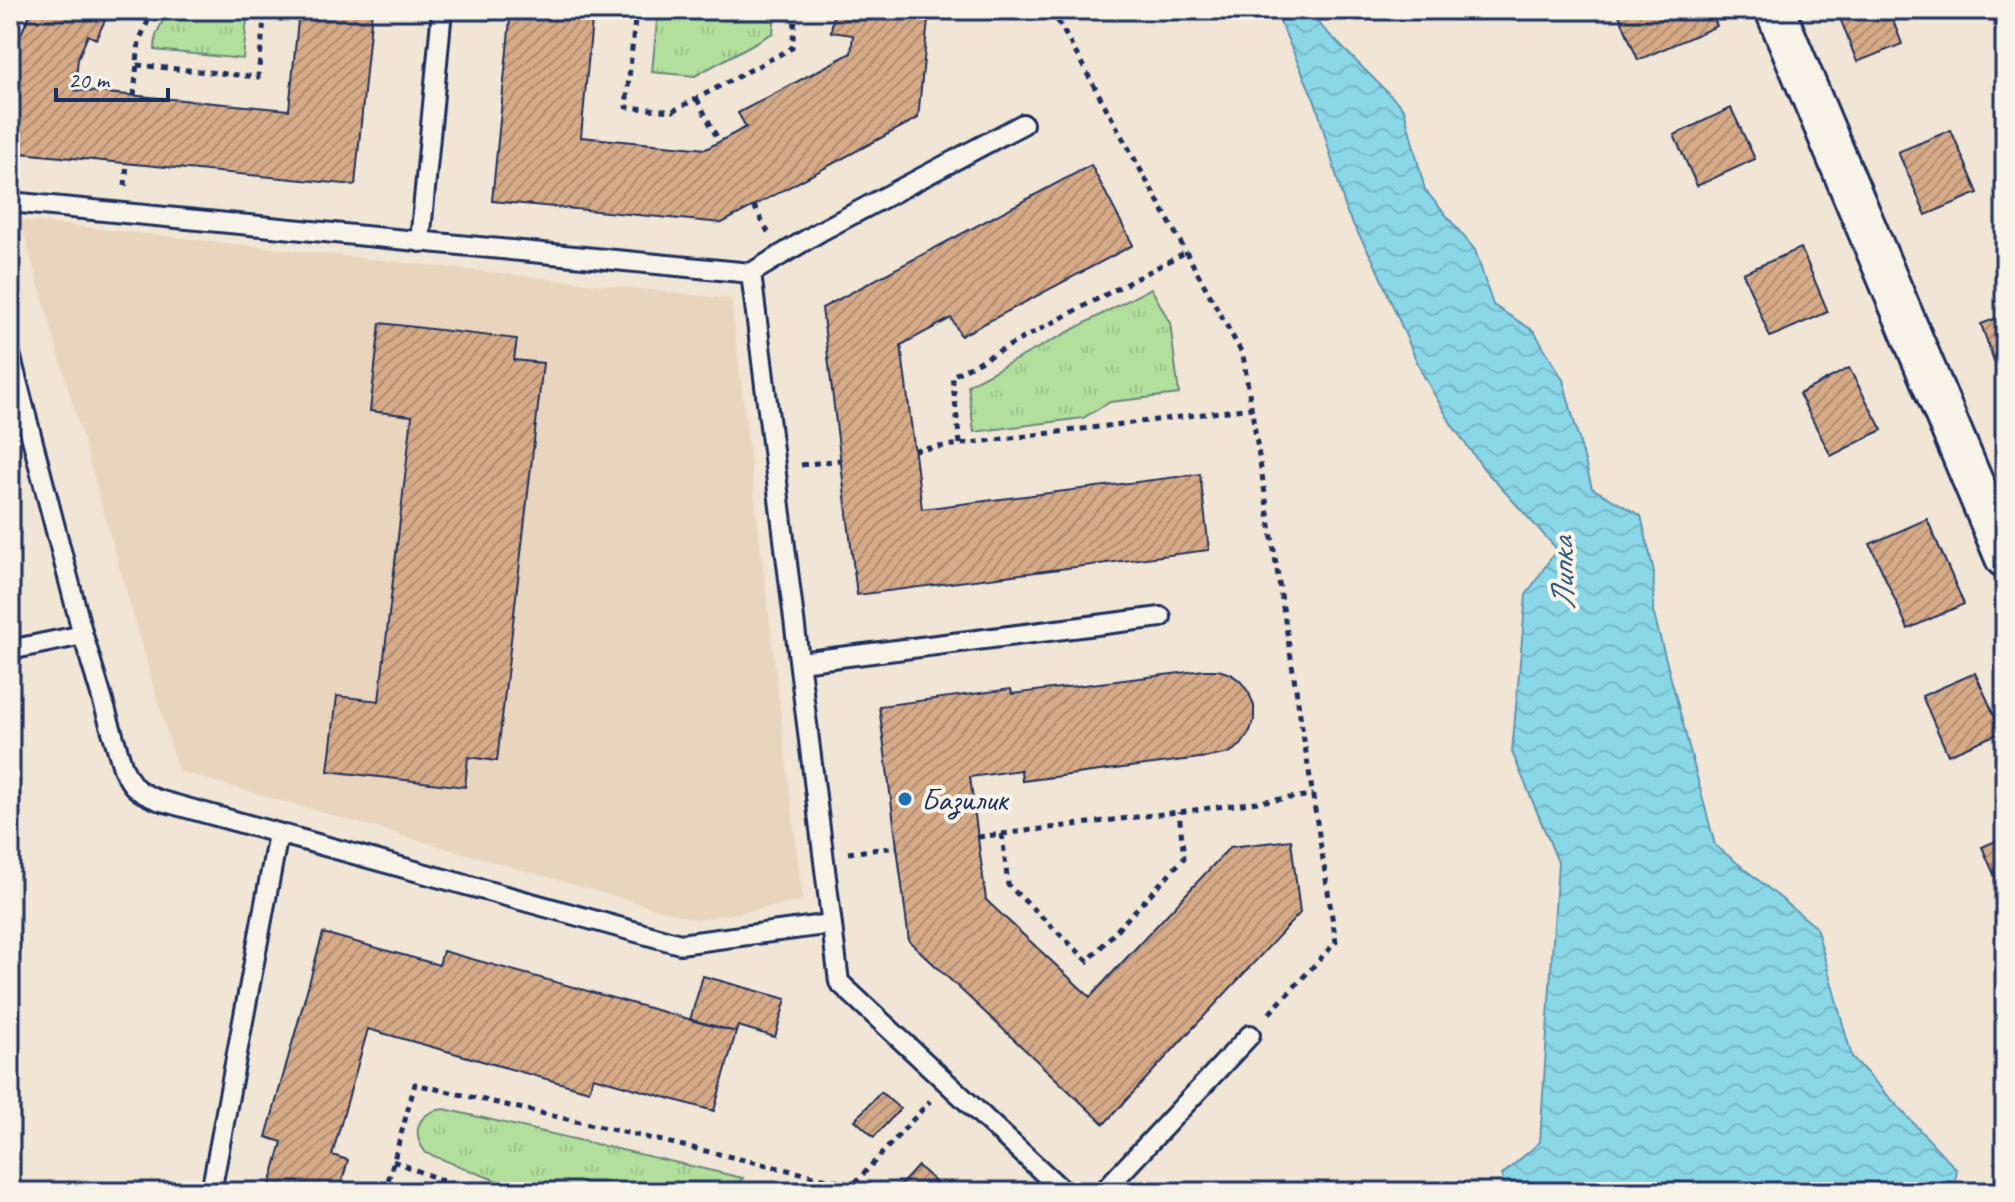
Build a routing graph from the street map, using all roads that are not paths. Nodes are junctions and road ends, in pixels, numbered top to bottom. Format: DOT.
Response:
graph roads {
  1 [pos="442,10"];
  2 [pos="1775,10"];
  3 [pos="1023,124"];
  4 [pos="10,202"];
  5 [pos="420,242"];
  6 [pos="751,273"];
  7 [pos="10,354"];
  8 [pos="2005,558"];
  9 [pos="1161,617"];
  10 [pos="83,635"];
  11 [pos="10,650"];
  12 [pos="800,662"];
  13 [pos="278,834"];
  14 [pos="832,924"];
  15 [pos="1250,1035"];
  16 [pos="211,1192"];
  17 [pos="1064,1192"];
  18 [pos="1103,1192"];
  1 -- 5 [label="lane"];
  2 -- 8 [label="street"];
  3 -- 6 [label="lane"];
  4 -- 5 [label="lane"];
  5 -- 6 [label="lane"];
  6 -- 12 [label="lane"];
  7 -- 10 [label="lane"];
  9 -- 12 [label="lane"];
  10 -- 11 [label="lane"];
  10 -- 13 [label="lane"];
  12 -- 14 [label="lane"];
  13 -- 14 [label="lane"];
  13 -- 16 [label="lane"];
  14 -- 17 [label="lane"];
  15 -- 18 [label="lane"];
}
